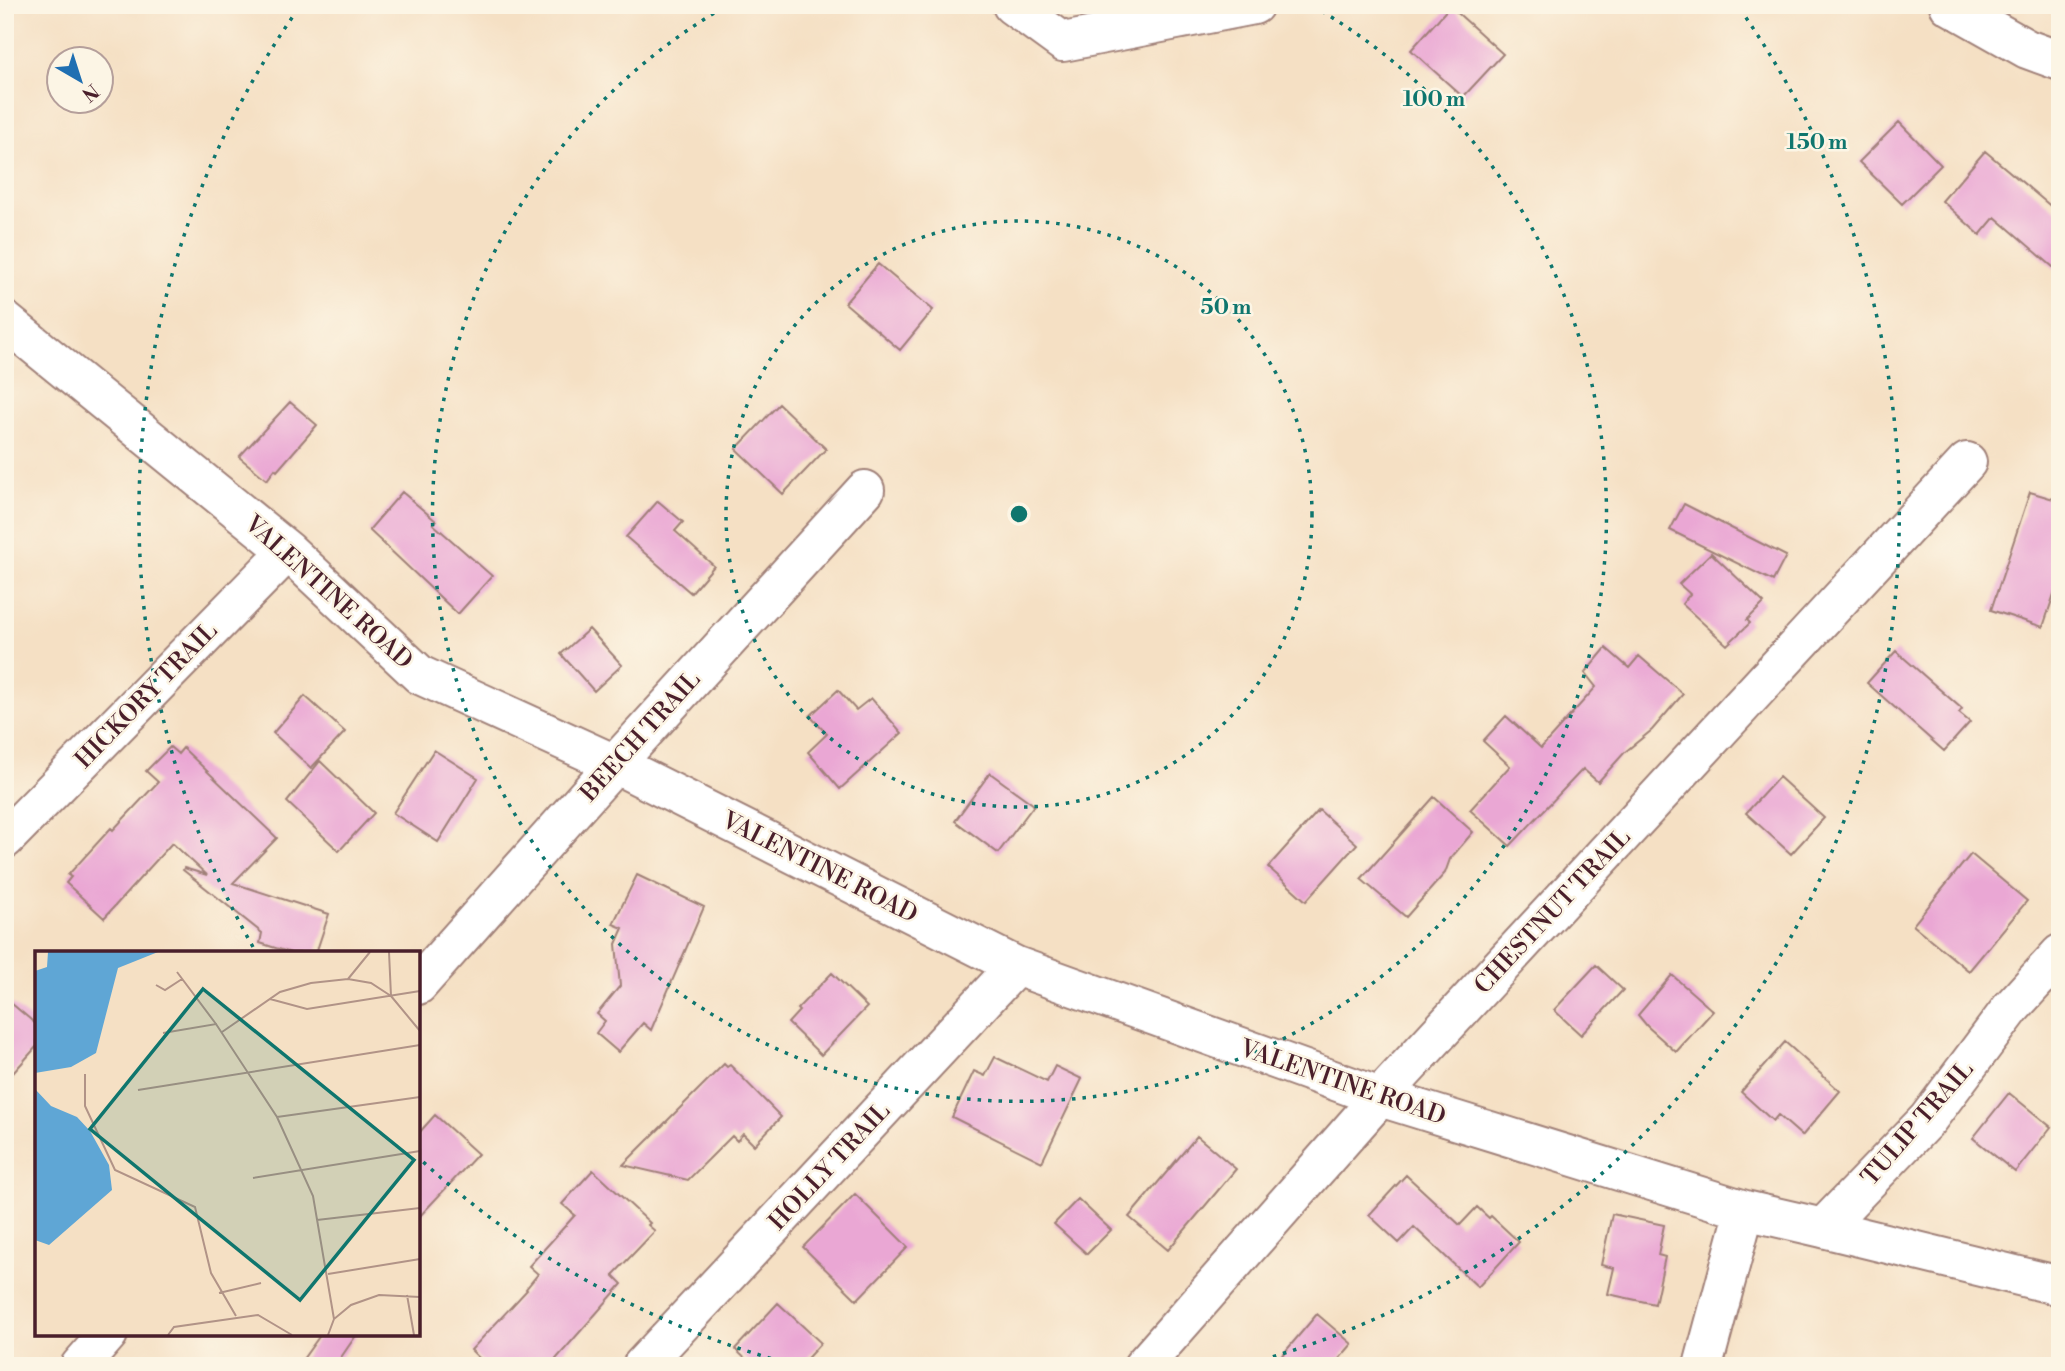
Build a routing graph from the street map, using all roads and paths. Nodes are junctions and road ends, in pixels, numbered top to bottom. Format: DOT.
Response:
graph roads {
  1 [pos="1012,5"];
  2 [pos="1254,5"];
  3 [pos="1949,5"];
  4 [pos="2060,61"];
  5 [pos="5,321"];
  6 [pos="1968,462"];
  7 [pos="865,489"];
  8 [pos="288,551"];
  9 [pos="615,764"];
  10 [pos="5,839"];
  11 [pos="2060,954"];
  12 [pos="1016,966"];
  13 [pos="420,983"];
  14 [pos="1380,1097"];
  15 [pos="1745,1210"];
  16 [pos="1823,1228"];
  17 [pos="2060,1286"];
  18 [pos="106,1336"];
  19 [pos="80,1366"];
  20 [pos="642,1366"];
  21 [pos="1143,1366"];
  22 [pos="1703,1366"];
  1 -- 2 [label="street"];
  3 -- 4 [label="street"];
  5 -- 8 [label="street, VALENTINE ROAD"];
  6 -- 14 [label="street, CHESTNUT TRAIL"];
  7 -- 9 [label="street, BEECH TRAIL"];
  8 -- 9 [label="street, VALENTINE ROAD"];
  8 -- 10 [label="street, HICKORY TRAIL"];
  9 -- 12 [label="street, VALENTINE ROAD"];
  9 -- 13 [label="street, BEECH TRAIL"];
  11 -- 16 [label="street, TULIP TRAIL"];
  12 -- 14 [label="street, VALENTINE ROAD"];
  12 -- 20 [label="street, HOLLY TRAIL"];
  14 -- 15 [label="street, VALENTINE ROAD"];
  14 -- 21 [label="street, CHESTNUT TRAIL"];
  15 -- 16 [label="street"];
  15 -- 22 [label="street"];
  16 -- 17 [label="street"];
  18 -- 19 [label="street"];
}
